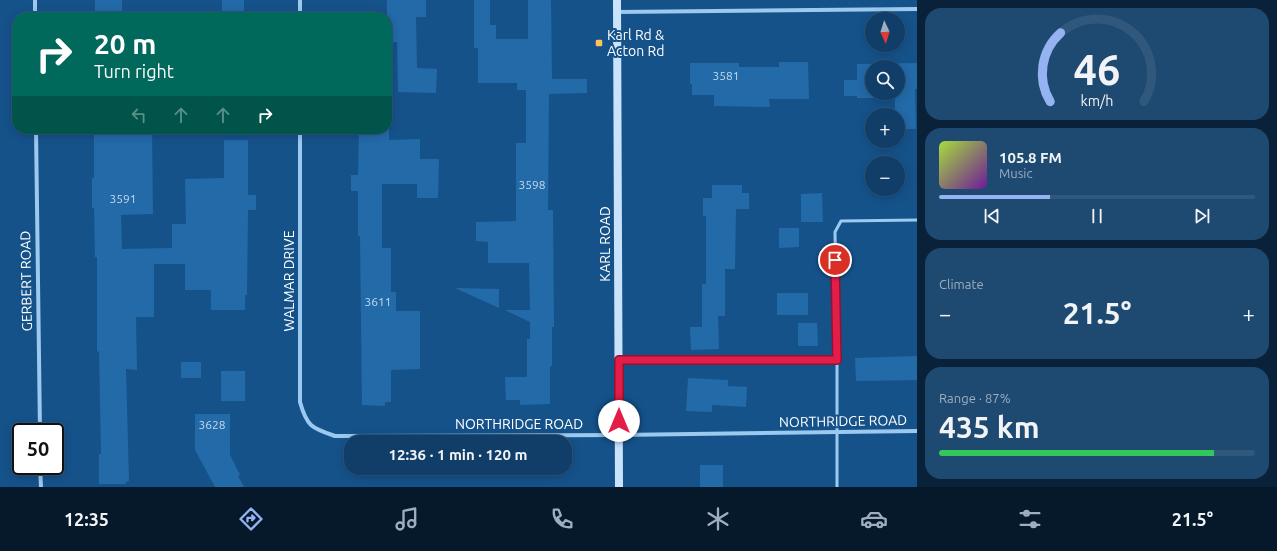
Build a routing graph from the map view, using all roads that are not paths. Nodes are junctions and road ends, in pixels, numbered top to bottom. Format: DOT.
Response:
graph roads {
  1 [pos="35,0"];
  2 [pos="300,0"];
  3 [pos="617,0"];
  4 [pos="917,9"];
  5 [pos="35,12"];
  6 [pos="300,12"];
  7 [pos="617,12"];
  8 [pos="36,134"];
  9 [pos="300,134"];
  10 [pos="917,220"];
  11 [pos="619,360"];
  12 [pos="837,360"];
  13 [pos="40,423"];
  14 [pos="314,429"];
  15 [pos="917,431"];
  16 [pos="837,432"];
  17 [pos="619,435"];
  18 [pos="40,475"];
  19 [pos="41,487"];
  20 [pos="619,487"];
  21 [pos="837,487"];
  1 -- 5 [label="street"];
  2 -- 6 [label="street"];
  3 -- 7 [label="main road, KARL ROAD"];
  4 -- 7 [label="street"];
  7 -- 11 [label="main road, KARL ROAD"];
  8 -- 13 [label="street, GERBERT ROAD"];
  9 -- 14 [label="street, WALMAR DRIVE"];
  10 -- 12 [label="lane"];
  11 -- 12 [label="lane"];
  11 -- 17 [label="main road, KARL ROAD"];
  12 -- 16 [label="lane"];
  14 -- 17 [label="street, NORTHRIDGE ROAD"];
  15 -- 16 [label="street, NORTHRIDGE ROAD"];
  16 -- 17 [label="street, NORTHRIDGE ROAD"];
  16 -- 21 [label="lane"];
  17 -- 20 [label="main road, KARL ROAD"];
  18 -- 19 [label="street"];
}
